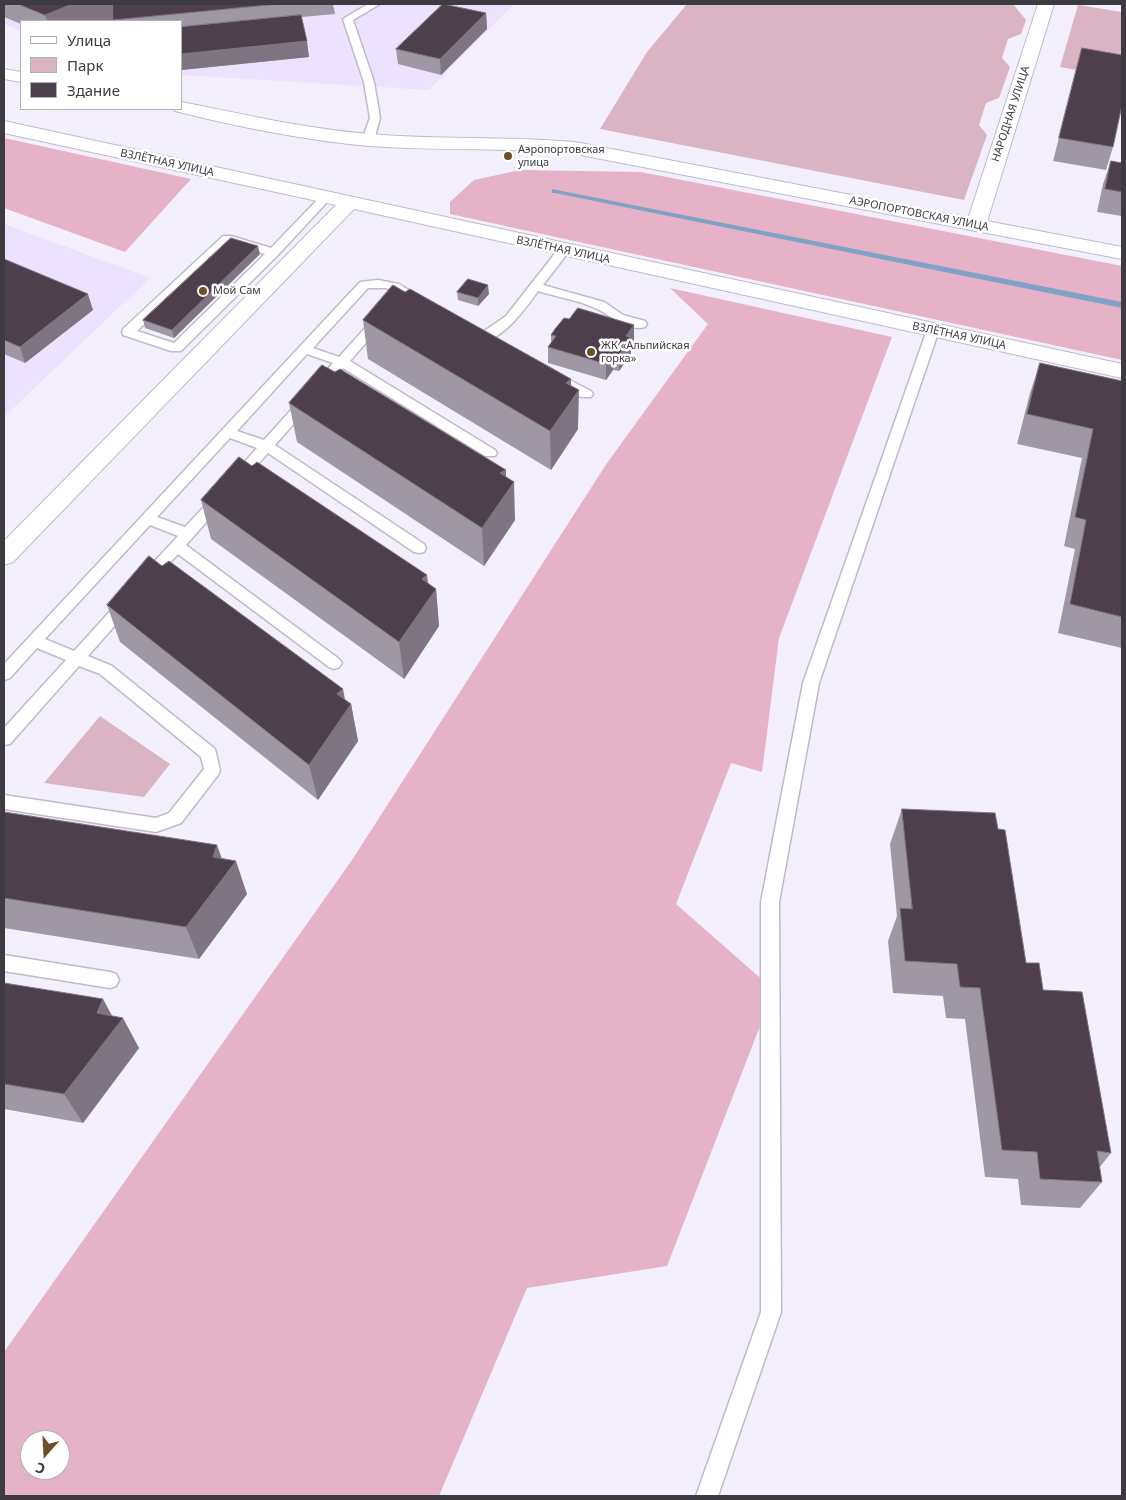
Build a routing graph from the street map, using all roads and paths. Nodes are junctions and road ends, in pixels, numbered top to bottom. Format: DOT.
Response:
graph roads {
  1 [pos="375,4"];
  2 [pos="1046,4"];
  3 [pos="4,74"];
  4 [pos="20,77"];
  5 [pos="182,107"];
  6 [pos="4,127"];
  7 [pos="368,140"];
  8 [pos="325,198"];
  9 [pos="350,203"];
  10 [pos="976,225"];
  11 [pos="564,250"];
  12 [pos="1122,253"];
  13 [pos="273,254"];
  14 [pos="536,287"];
  15 [pos="640,324"];
  16 [pos="933,330"];
  17 [pos="502,347"];
  18 [pos="304,349"];
  19 [pos="342,362"];
  20 [pos="544,370"];
  21 [pos="1122,371"];
  22 [pos="586,394"];
  23 [pos="227,432"];
  24 [pos="267,446"];
  25 [pos="490,453"];
  26 [pos="147,519"];
  27 [pos="188,534"];
  28 [pos="177,546"];
  29 [pos="419,548"];
  30 [pos="4,556"];
  31 [pos="34,641"];
  32 [pos="76,658"];
  33 [pos="334,663"];
  34 [pos="4,674"];
  35 [pos="4,739"];
  36 [pos="4,802"];
  37 [pos="4,963"];
  38 [pos="110,980"];
  39 [pos="707,1496"];
  1 -- 7 [label="lane"];
  2 -- 10 [label="street, НАРОДНАЯ УЛИЦА"];
  3 -- 4 [label="street"];
  5 -- 7 [label="street, АЭРОПОРТОВСКАЯ УЛИЦА"];
  6 -- 8 [label="street, ВЗЛЁТНАЯ УЛИЦА"];
  7 -- 10 [label="street, АЭРОПОРТОВСКАЯ УЛИЦА"];
  8 -- 9 [label="street, ВЗЛЁТНАЯ УЛИЦА"];
  8 -- 13 [label="lane"];
  9 -- 11 [label="street, ВЗЛЁТНАЯ УЛИЦА"];
  9 -- 30 [label="street"];
  10 -- 12 [label="street, АЭРОПОРТОВСКАЯ УЛИЦА"];
  11 -- 14 [label="lane"];
  11 -- 16 [label="street, ВЗЛЁТНАЯ УЛИЦА"];
  13 -- 13 [label="lane"];
  14 -- 15 [label="lane"];
  14 -- 17 [label="lane"];
  16 -- 21 [label="street, ВЗЛЁТНАЯ УЛИЦА"];
  16 -- 39 [label="lane"];
  18 -- 19 [label="lane"];
  18 -- 19 [label="lane"];
  18 -- 23 [label="lane"];
  19 -- 24 [label="lane"];
  19 -- 25 [label="lane"];
  20 -- 22 [label="lane"];
  23 -- 24 [label="lane"];
  23 -- 26 [label="lane"];
  24 -- 27 [label="lane"];
  24 -- 29 [label="lane"];
  26 -- 27 [label="lane"];
  26 -- 31 [label="lane"];
  27 -- 28 [label="lane"];
  28 -- 32 [label="lane"];
  28 -- 33 [label="lane"];
  31 -- 32 [label="lane"];
  31 -- 34 [label="lane"];
  32 -- 35 [label="lane"];
  32 -- 36 [label="lane"];
  37 -- 38 [label="lane"];
}
